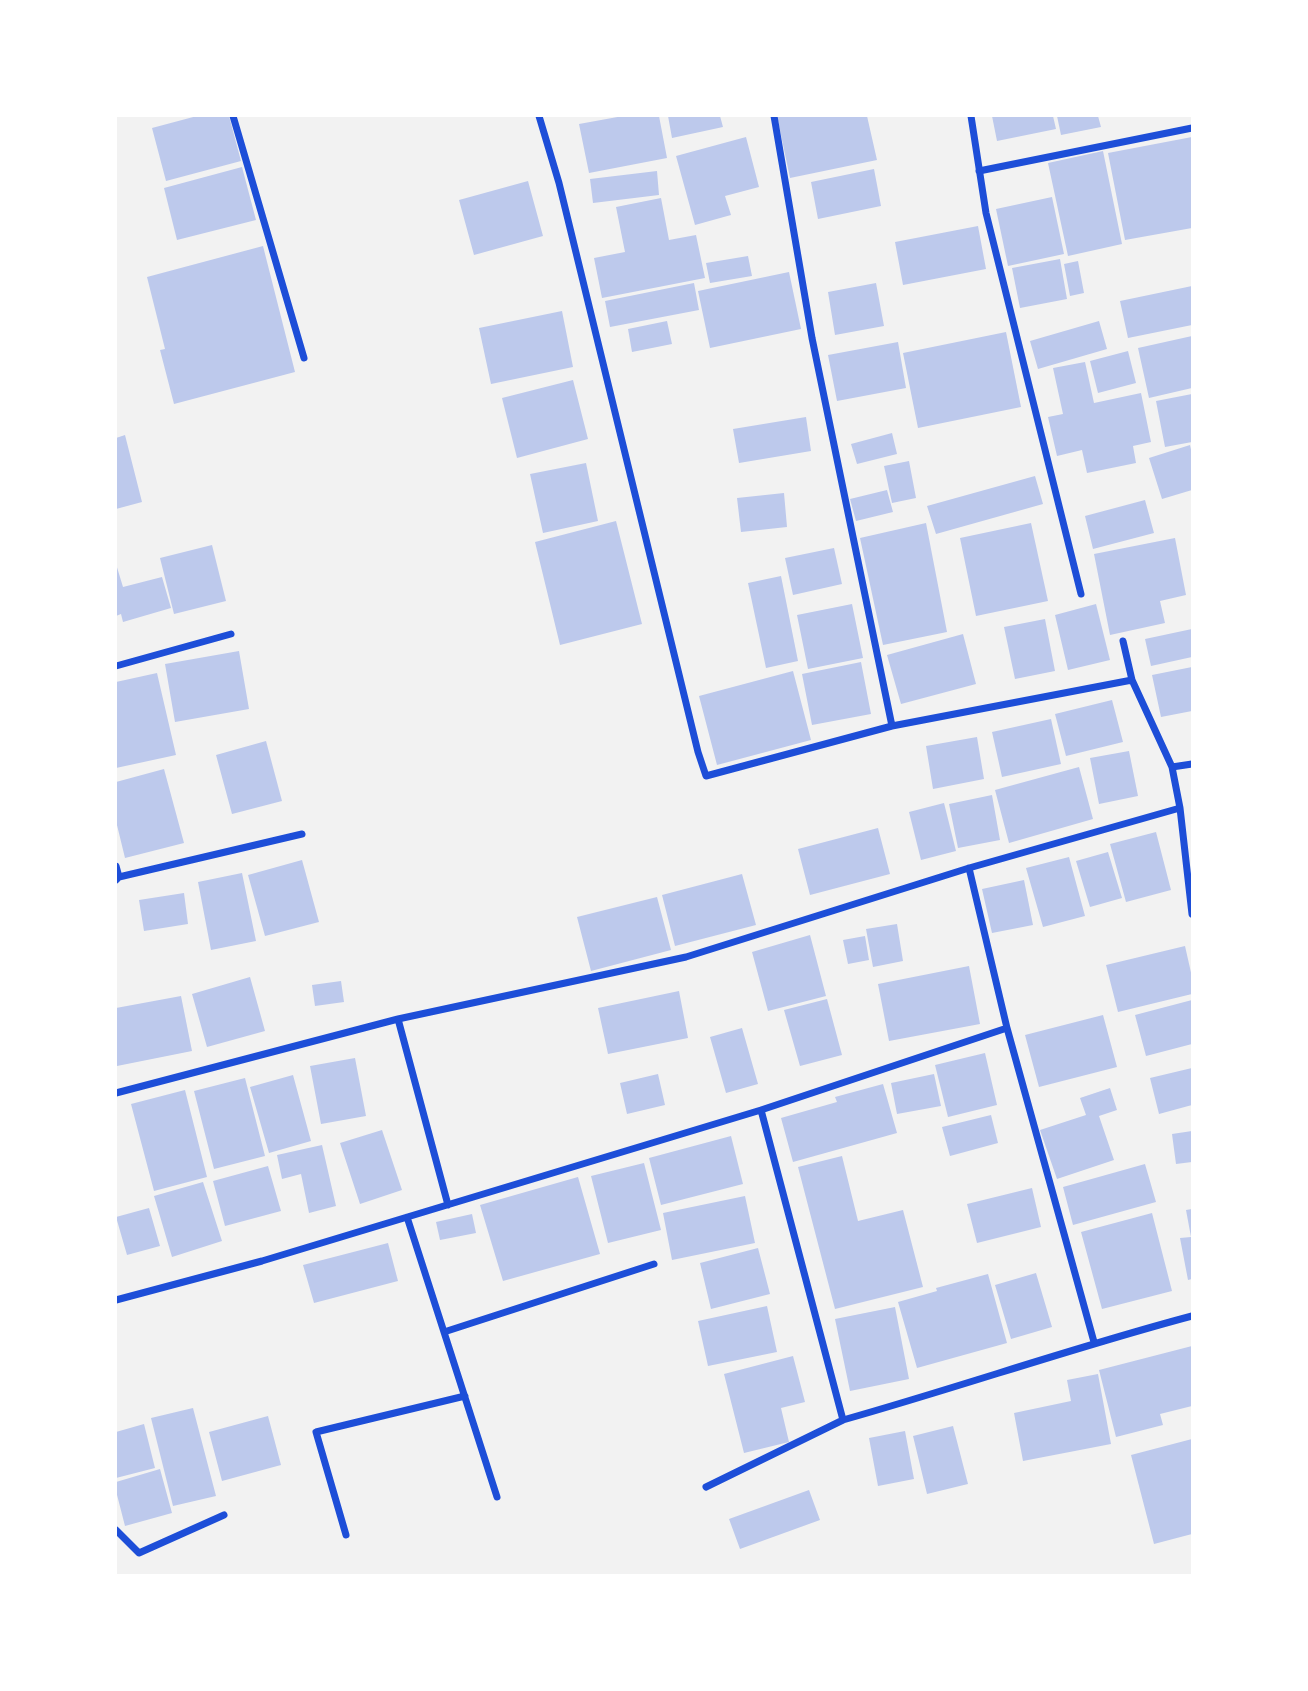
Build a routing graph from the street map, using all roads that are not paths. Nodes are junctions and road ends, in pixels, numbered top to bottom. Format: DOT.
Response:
graph roads {
  1 [pos="233,116"];
  2 [pos="539,116"];
  3 [pos="774,116"];
  4 [pos="971,116"];
  5 [pos="1192,128"];
  6 [pos="979,170"];
  7 [pos="304,358"];
  8 [pos="1081,594"];
  9 [pos="231,634"];
  10 [pos="1122,641"];
  11 [pos="116,666"];
  12 [pos="1132,680"];
  13 [pos="892,726"];
  14 [pos="1192,764"];
  15 [pos="1172,767"];
  16 [pos="1180,808"];
  17 [pos="302,834"];
  18 [pos="116,866"];
  19 [pos="969,868"];
  20 [pos="117,879"];
  21 [pos="1192,914"];
  22 [pos="398,1018"];
  23 [pos="1007,1028"];
  24 [pos="116,1093"];
  25 [pos="761,1110"];
  26 [pos="448,1205"];
  27 [pos="407,1217"];
  28 [pos="654,1264"];
  29 [pos="116,1300"];
  30 [pos="1192,1316"];
  31 [pos="444,1332"];
  32 [pos="1094,1342"];
  33 [pos="465,1396"];
  34 [pos="843,1420"];
  35 [pos="706,1487"];
  36 [pos="497,1497"];
  37 [pos="224,1515"];
  38 [pos="116,1530"];
  39 [pos="346,1535"];
  1 -- 7 [label="street"];
  2 -- 13 [label="street"];
  3 -- 13 [label="street"];
  4 -- 6 [label="street"];
  5 -- 6 [label="street"];
  6 -- 8 [label="street"];
  9 -- 11 [label="street"];
  10 -- 12 [label="street"];
  12 -- 13 [label="street"];
  12 -- 15 [label="street"];
  14 -- 15 [label="street"];
  15 -- 16 [label="street"];
  16 -- 19 [label="street"];
  16 -- 21 [label="street"];
  17 -- 20 [label="street"];
  18 -- 20 [label="street"];
  19 -- 22 [label="street"];
  19 -- 23 [label="street"];
  22 -- 24 [label="street"];
  22 -- 26 [label="street"];
  23 -- 25 [label="street"];
  23 -- 32 [label="street"];
  25 -- 26 [label="street"];
  25 -- 34 [label="street"];
  26 -- 27 [label="street"];
  27 -- 29 [label="street"];
  27 -- 31 [label="street"];
  28 -- 31 [label="street"];
  30 -- 32 [label="street"];
  31 -- 33 [label="street"];
  32 -- 34 [label="street"];
  33 -- 36 [label="street"];
  33 -- 39 [label="street"];
  34 -- 35 [label="street"];
  37 -- 38 [label="street"];
}
